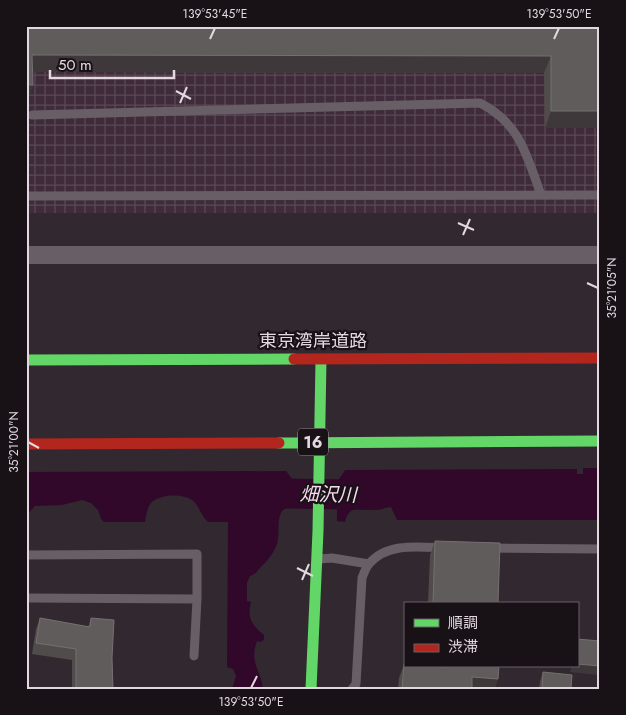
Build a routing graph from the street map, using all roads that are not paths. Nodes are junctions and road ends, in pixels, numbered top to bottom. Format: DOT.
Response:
graph roads {
  1 [pos="32,115"];
  2 [pos="542,195"];
  3 [pos="600,195"];
  4 [pos="26,196"];
  5 [pos="600,255"];
  6 [pos="26,256"];
  7 [pos="600,358"];
  8 [pos="26,360"];
  9 [pos="321,360"];
  10 [pos="600,441"];
  11 [pos="318,442"];
  12 [pos="26,444"];
  13 [pos="450,548"];
  14 [pos="480,548"];
  15 [pos="600,549"];
  16 [pos="26,555"];
  17 [pos="317,560"];
  18 [pos="368,564"];
  19 [pos="26,598"];
  20 [pos="197,599"];
  21 [pos="194,656"];
  22 [pos="311,689"];
  23 [pos="352,689"];
  1 -- 2 [label="lane"];
  2 -- 3 [label="lane"];
  2 -- 4 [label="lane"];
  5 -- 6 [label="street"];
  7 -- 9 [label="main road, 東京湾岸道路"];
  8 -- 9 [label="main road, 東京湾岸道路"];
  9 -- 11 [label="main road"];
  10 -- 11 [label="main road, 16"];
  11 -- 12 [label="main road, 16"];
  11 -- 17 [label="main road"];
  13 -- 18 [label="lane"];
  14 -- 15 [label="lane"];
  16 -- 20 [label="lane"];
  17 -- 18 [label="lane"];
  17 -- 22 [label="main road"];
  18 -- 23 [label="lane"];
  19 -- 20 [label="lane"];
  20 -- 21 [label="lane"];
}
